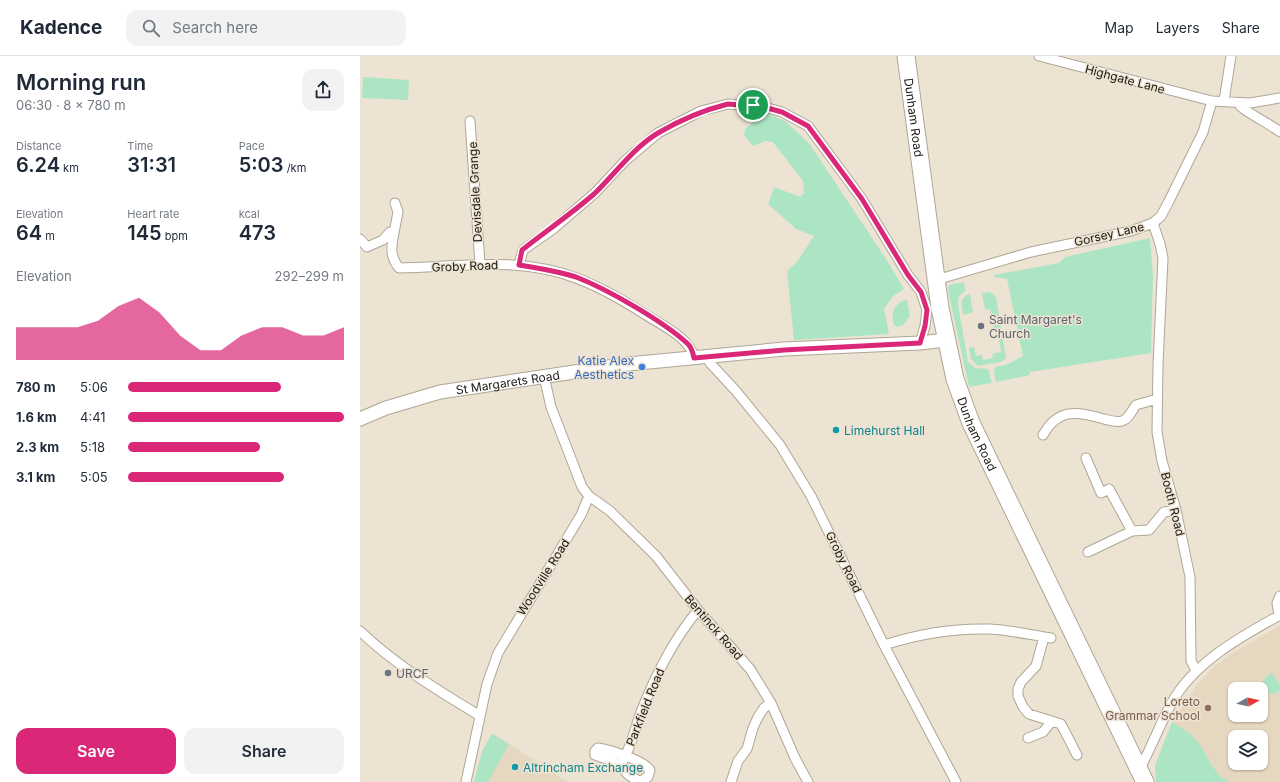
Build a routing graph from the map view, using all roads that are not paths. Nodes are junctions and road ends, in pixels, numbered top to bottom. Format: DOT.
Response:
graph roads {
  1 [pos="906,56"];
  2 [pos="1039,56"];
  3 [pos="1231,56"];
  4 [pos="1280,98"];
  5 [pos="1212,101"];
  6 [pos="1224,101"];
  7 [pos="1238,103"];
  8 [pos="470,121"];
  9 [pos="1280,132"];
  10 [pos="395,203"];
  11 [pos="1153,223"];
  12 [pos="394,233"];
  13 [pos="360,239"];
  14 [pos="480,264"];
  15 [pos="519,265"];
  16 [pos="936,280"];
  17 [pos="946,340"];
  18 [pos="920,343"];
  19 [pos="708,357"];
  20 [pos="694,358"];
  21 [pos="544,376"];
  22 [pos="1157,399"];
  23 [pos="360,419"];
  24 [pos="1043,435"];
  25 [pos="1086,458"];
  26 [pos="589,496"];
  27 [pos="1176,510"];
  28 [pos="1132,531"];
  29 [pos="1088,552"];
  30 [pos="1280,596"];
  31 [pos="698,610"];
  32 [pos="1280,615"];
  33 [pos="360,631"];
  34 [pos="884,645"];
  35 [pos="1196,670"];
  36 [pos="771,703"];
  37 [pos="480,716"];
  38 [pos="1052,721"];
  39 [pos="1028,738"];
  40 [pos="1076,755"];
  41 [pos="623,761"];
  42 [pos="1138,778"];
  43 [pos="466,782"];
  44 [pos="731,782"];
  45 [pos="808,782"];
  46 [pos="956,782"];
  1 -- 16 [label="highway, Dunham Road"];
  2 -- 5 [label="street, Highgate Lane"];
  3 -- 6 [label="street"];
  4 -- 7 [label="street"];
  5 -- 6 [label="street"];
  5 -- 11 [label="street, Gorsey Lane"];
  6 -- 7 [label="street"];
  7 -- 9 [label="street"];
  8 -- 14 [label="street, Devisdale Grange"];
  10 -- 12 [label="street"];
  11 -- 16 [label="street, Gorsey Lane"];
  11 -- 22 [label="street, Booth Road"];
  12 -- 13 [label="street"];
  12 -- 14 [label="street, Groby Road"];
  14 -- 15 [label="street, Groby Road"];
  15 -- 18 [label="street"];
  15 -- 20 [label="street, Groby Road"];
  16 -- 17 [label="highway, Dunham Road"];
  17 -- 18 [label="street, St Margarets Road"];
  17 -- 42 [label="highway, Dunham Road"];
  18 -- 19 [label="street, St Margarets Road"];
  19 -- 20 [label="street, St Margarets Road"];
  19 -- 34 [label="street, Groby Road"];
  20 -- 21 [label="street, St Margarets Road"];
  21 -- 23 [label="street, St Margarets Road"];
  21 -- 26 [label="street"];
  22 -- 24 [label="street"];
  22 -- 27 [label="street, Booth Road"];
  25 -- 28 [label="street"];
  26 -- 31 [label="street, Bentinck Road"];
  26 -- 37 [label="street, Woodville Road"];
  27 -- 28 [label="street"];
  27 -- 35 [label="street, Booth Road"];
  28 -- 29 [label="street"];
  30 -- 32 [label="street"];
  31 -- 36 [label="street, Bentinck Road"];
  31 -- 41 [label="street, Parkfield Road"];
  32 -- 35 [label="street"];
  33 -- 37 [label="street"];
  34 -- 38 [label="street"];
  34 -- 46 [label="street, Groby Road"];
  35 -- 42 [label="street"];
  36 -- 44 [label="street"];
  36 -- 45 [label="street, Bentinck Road"];
  37 -- 43 [label="street, Woodville Road"];
  38 -- 39 [label="street"];
  38 -- 40 [label="street"];
}
